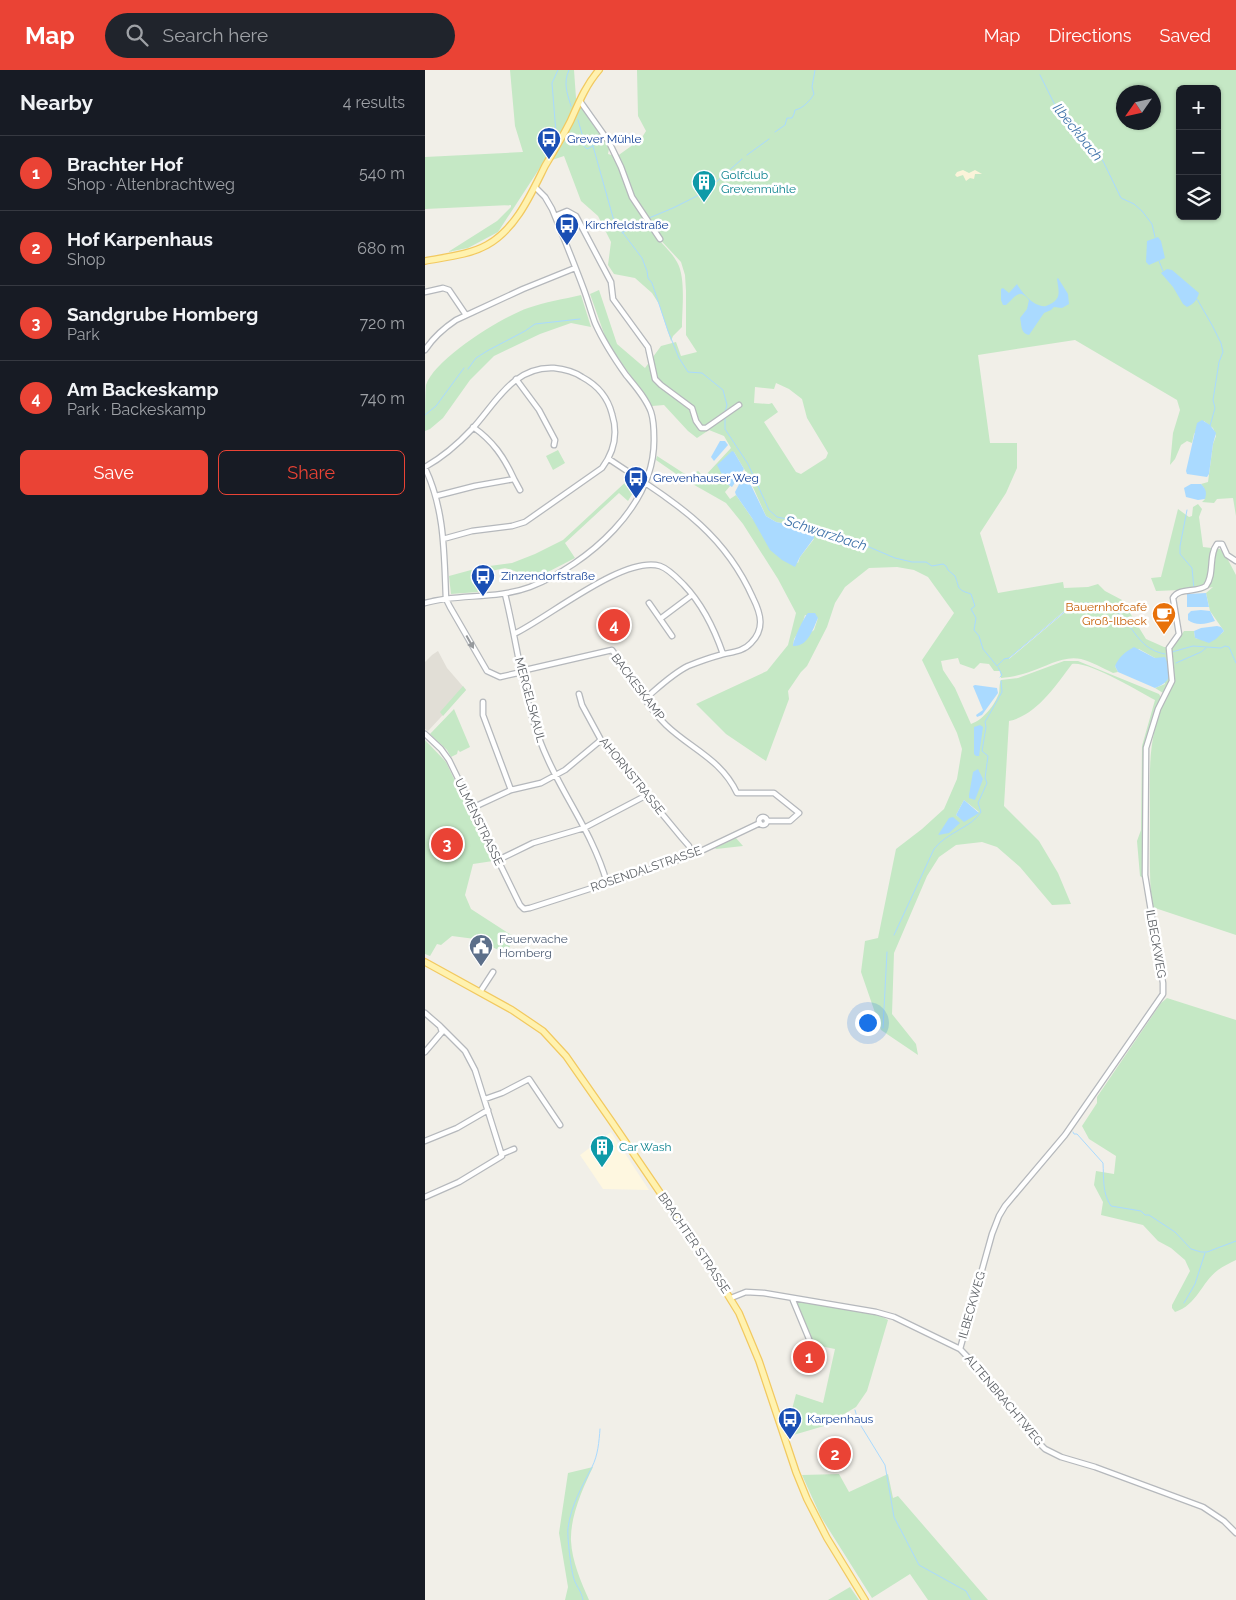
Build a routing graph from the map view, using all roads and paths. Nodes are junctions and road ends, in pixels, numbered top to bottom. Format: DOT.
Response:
graph roads {
  1 [pos="599,70"];
  2 [pos="580,101"];
  3 [pos="535,187"];
  4 [pos="555,216"];
  5 [pos="660,239"];
  6 [pos="425,261"];
  7 [pos="575,268"];
  8 [pos="425,292"];
  9 [pos="466,315"];
  10 [pos="425,350"];
  11 [pos="516,379"];
  12 [pos="739,405"];
  13 [pos="473,427"];
  14 [pos="554,445"];
  15 [pos="609,459"];
  16 [pos="425,467"];
  17 [pos="514,479"];
  18 [pos="645,483"];
  19 [pos="520,490"];
  20 [pos="436,496"];
  21 [pos="443,539"];
  22 [pos="1236,560"];
  23 [pos="505,594"];
  24 [pos="693,595"];
  25 [pos="446,599"];
  26 [pos="425,603"];
  27 [pos="649,603"];
  28 [pos="660,619"];
  29 [pos="514,634"];
  30 [pos="672,636"];
  31 [pos="723,654"];
  32 [pos="522,671"];
  33 [pos="579,694"];
  34 [pos="646,698"];
  35 [pos="483,702"];
  36 [pos="425,734"];
  37 [pos="601,740"];
  38 [pos="554,776"];
  39 [pos="511,790"];
  40 [pos="647,795"];
  41 [pos="472,808"];
  42 [pos="767,821"];
  43 [pos="585,828"];
  44 [pos="691,854"];
  45 [pos="498,860"];
  46 [pos="607,883"];
  47 [pos="530,908"];
  48 [pos="425,962"];
  49 [pos="493,972"];
  50 [pos="480,992"];
  51 [pos="425,1012"];
  52 [pos="440,1026"];
  53 [pos="425,1052"];
  54 [pos="485,1099"];
  55 [pos="488,1110"];
  56 [pos="560,1124"];
  57 [pos="425,1141"];
  58 [pos="514,1149"];
  59 [pos="502,1155"];
  60 [pos="425,1196"];
  61 [pos="731,1298"];
  62 [pos="792,1298"];
  63 [pos="960,1348"];
  64 [pos="814,1351"];
  65 [pos="1236,1533"];
  66 [pos="865,1600"];
  1 -- 2 [label="main road"];
  2 -- 3 [label="main road"];
  2 -- 5 [label="street"];
  3 -- 4 [label="street"];
  3 -- 6 [label="main road"];
  4 -- 7 [label="street"];
  4 -- 12 [label="street"];
  7 -- 9 [label="street"];
  7 -- 18 [label="street"];
  8 -- 9 [label="street"];
  9 -- 10 [label="street"];
  11 -- 13 [label="street"];
  11 -- 14 [label="street"];
  11 -- 15 [label="street"];
  13 -- 16 [label="street"];
  13 -- 17 [label="street"];
  15 -- 18 [label="street"];
  15 -- 21 [label="street"];
  16 -- 20 [label="street"];
  17 -- 19 [label="street"];
  17 -- 20 [label="street"];
  18 -- 23 [label="street"];
  18 -- 31 [label="street"];
  20 -- 21 [label="street"];
  21 -- 25 [label="street"];
  22 -- 63 [label="street, ILBECKWEG"];
  23 -- 25 [label="street"];
  23 -- 29 [label="street, MERGELSKAUL"];
  24 -- 28 [label="street"];
  24 -- 29 [label="street"];
  24 -- 31 [label="street"];
  25 -- 26 [label="street"];
  25 -- 32 [label="street, one-way"];
  27 -- 28 [label="street"];
  28 -- 30 [label="street"];
  29 -- 32 [label="street, MERGELSKAUL"];
  31 -- 34 [label="street"];
  32 -- 34 [label="street, BACKESKAMP"];
  32 -- 38 [label="street, MERGELSKAUL"];
  33 -- 37 [label="street, AHORNSTRASSE"];
  34 -- 42 [label="street, BACKESKAMP"];
  35 -- 39 [label="street"];
  36 -- 41 [label="street, ULMENSTRASSE"];
  37 -- 38 [label="street"];
  37 -- 40 [label="street, AHORNSTRASSE"];
  38 -- 39 [label="street"];
  38 -- 43 [label="street, MERGELSKAUL"];
  39 -- 41 [label="street"];
  40 -- 43 [label="street"];
  40 -- 44 [label="street, AHORNSTRASSE"];
  41 -- 45 [label="street, ULMENSTRASSE"];
  42 -- 44 [label="street, ROSENDALSTRASSE"];
  43 -- 45 [label="street"];
  43 -- 46 [label="street, MERGELSKAUL"];
  44 -- 46 [label="street, ROSENDALSTRASSE"];
  45 -- 47 [label="street, ULMENSTRASSE"];
  46 -- 47 [label="street, ROSENDALSTRASSE"];
  48 -- 50 [label="main road, BRACHTER STRASSE"];
  49 -- 50 [label="street"];
  50 -- 61 [label="main road, BRACHTER STRASSE"];
  51 -- 52 [label="street"];
  52 -- 53 [label="street"];
  52 -- 54 [label="street"];
  54 -- 55 [label="street"];
  54 -- 56 [label="street"];
  55 -- 57 [label="street"];
  55 -- 59 [label="street"];
  58 -- 59 [label="street"];
  59 -- 60 [label="street"];
  61 -- 62 [label="street, ALTENBRACHTWEG"];
  61 -- 66 [label="main road, BRACHTER STRASSE"];
  62 -- 63 [label="street, ALTENBRACHTWEG"];
  62 -- 64 [label="street"];
  63 -- 65 [label="street, ALTENBRACHTWEG"];
}
